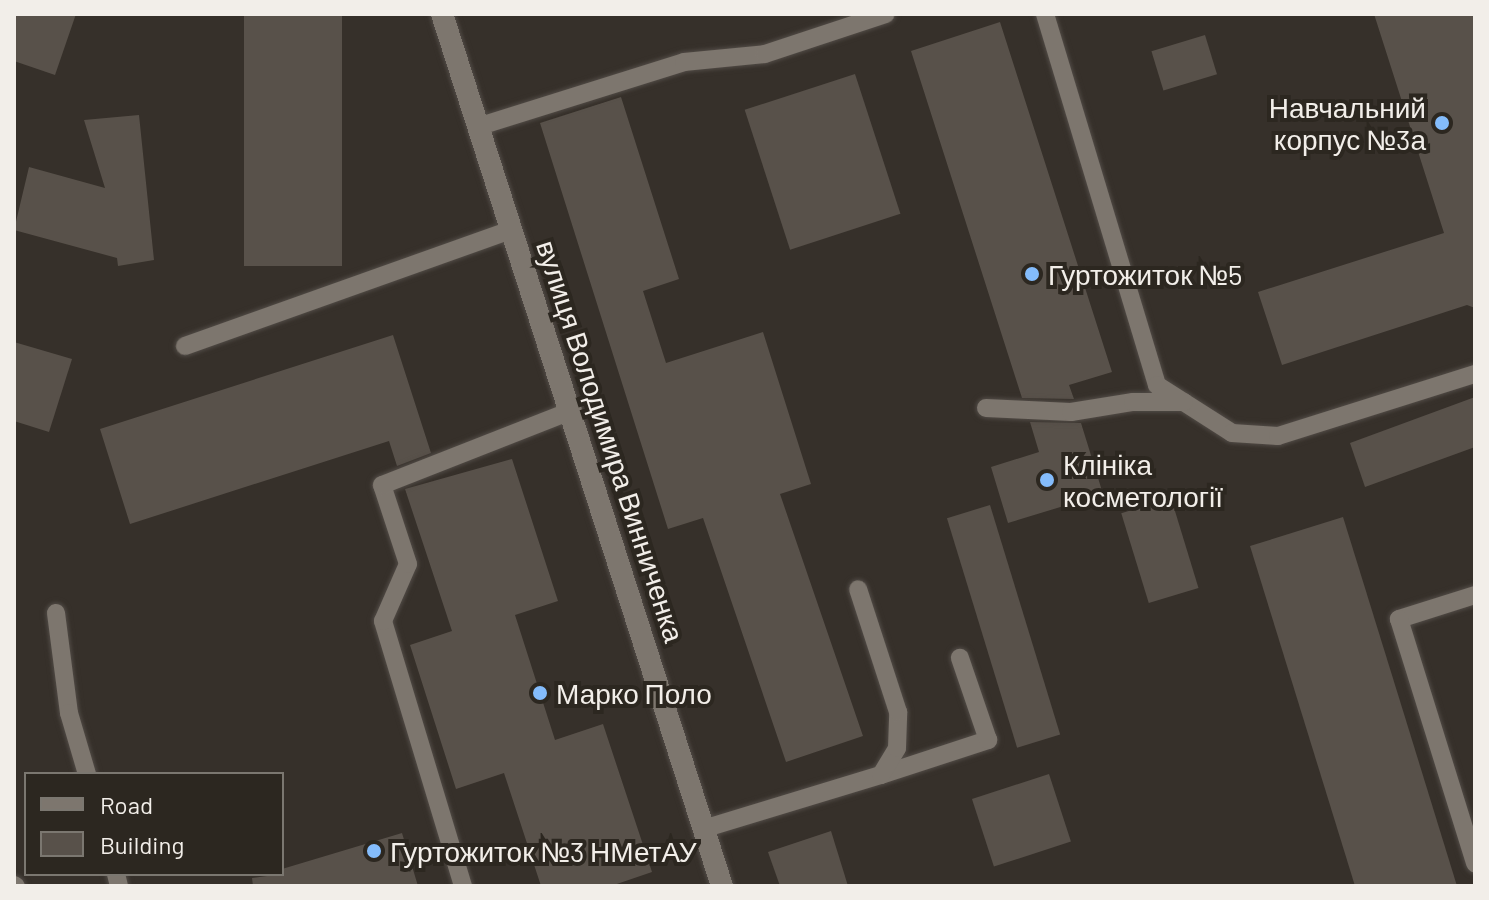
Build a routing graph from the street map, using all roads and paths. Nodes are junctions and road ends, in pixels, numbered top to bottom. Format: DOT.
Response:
graph roads {
  1 [pos="442,14"];
  2 [pos="886,14"];
  3 [pos="1045,14"];
  4 [pos="477,127"];
  5 [pos="510,230"];
  6 [pos="185,346"];
  7 [pos="1475,374"];
  8 [pos="1184,402"];
  9 [pos="986,408"];
  10 [pos="573,410"];
  11 [pos="858,589"];
  12 [pos="1475,595"];
  13 [pos="56,613"];
  14 [pos="960,658"];
  15 [pos="86,772"];
  16 [pos="881,775"];
  17 [pos="703,829"];
  18 [pos="1475,863"];
  19 [pos="463,886"];
  20 [pos="722,886"];
  1 -- 4 [label="street, вулиця Володимира Винниченка"];
  2 -- 4 [label="lane"];
  3 -- 8 [label="lane"];
  4 -- 5 [label="street, вулиця Володимира Винниченка"];
  5 -- 6 [label="lane"];
  5 -- 10 [label="street, вулиця Володимира Винниченка"];
  7 -- 8 [label="lane"];
  8 -- 9 [label="lane"];
  10 -- 17 [label="street, вулиця Володимира Винниченка"];
  10 -- 19 [label="lane"];
  11 -- 16 [label="lane"];
  12 -- 18 [label="lane"];
  13 -- 15 [label="lane"];
  14 -- 16 [label="lane"];
  16 -- 17 [label="lane"];
  17 -- 20 [label="street, вулиця Володимира Винниченка"];
}
